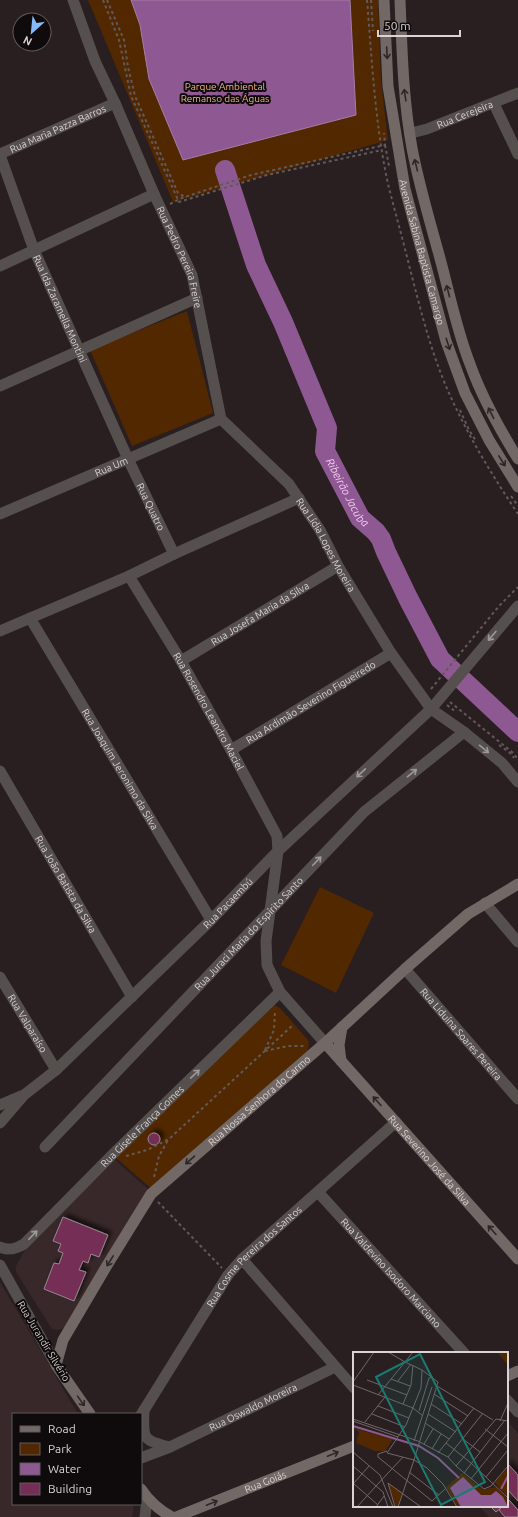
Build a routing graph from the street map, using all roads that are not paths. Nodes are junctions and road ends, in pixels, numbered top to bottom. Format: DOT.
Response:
graph roads {
  1 [pos="73,0"];
  2 [pos="384,0"];
  3 [pos="400,0"];
  4 [pos="518,93"];
  5 [pos="115,103"];
  6 [pos="494,104"];
  7 [pos="411,133"];
  8 [pos="0,154"];
  9 [pos="518,154"];
  10 [pos="154,194"];
  11 [pos="34,250"];
  12 [pos="0,266"];
  13 [pos="197,298"];
  14 [pos="79,352"];
  15 [pos="0,386"];
  16 [pos="221,418"];
  17 [pos="128,458"];
  18 [pos="518,459"];
  19 [pos="518,487"];
  20 [pos="299,498"];
  21 [pos="0,514"];
  22 [pos="174,554"];
  23 [pos="338,566"];
  24 [pos="129,576"];
  25 [pos="518,606"];
  26 [pos="30,618"];
  27 [pos="0,631"];
  28 [pos="391,653"];
  29 [pos="181,661"];
  30 [pos="431,708"];
  31 [pos="464,732"];
  32 [pos="231,750"];
  33 [pos="0,771"];
  34 [pos="518,782"];
  35 [pos="278,851"];
  36 [pos="518,884"];
  37 [pos="485,903"];
  38 [pos="271,909"];
  39 [pos="211,920"];
  40 [pos="518,942"];
  41 [pos="405,969"];
  42 [pos="0,977"];
  43 [pos="280,992"];
  44 [pos="132,997"];
  45 [pos="342,1027"];
  46 [pos="325,1043"];
  47 [pos="341,1061"];
  48 [pos="56,1070"];
  49 [pos="24,1096"];
  50 [pos="518,1099"];
  51 [pos="0,1105"];
  52 [pos="396,1122"];
  53 [pos="0,1123"];
  54 [pos="45,1147"];
  55 [pos="318,1192"];
  56 [pos="0,1247"];
  57 [pos="242,1259"];
  58 [pos="518,1259"];
  59 [pos="0,1265"];
  60 [pos="463,1352"];
  61 [pos="56,1365"];
  62 [pos="335,1367"];
  63 [pos="518,1371"];
  64 [pos="508,1376"];
  65 [pos="353,1387"];
  66 [pos="508,1401"];
  67 [pos="518,1412"];
  68 [pos="89,1413"];
  69 [pos="143,1413"];
  70 [pos="353,1446"];
  71 [pos="170,1447"];
  72 [pos="142,1458"];
  73 [pos="144,1494"];
  74 [pos="145,1517"];
  75 [pos="172,1517"];
  76 [pos="176,1517"];
  1 -- 5 [label="street, Rua Pedro Pereira Freire"];
  2 -- 19 [label="main road, Avenida Sabina Baptista Camargo, one-way"];
  7 -- 3 [label="main road, Avenida Sabina Baptista Camargo, one-way"];
  4 -- 6 [label="street, Rua Cerejeira"];
  5 -- 8 [label="street, Rua Maria Pazza Barros"];
  5 -- 10 [label="street, Rua Pedro Pereira Freire"];
  6 -- 7 [label="street, Rua Cerejeira"];
  6 -- 9 [label="street"];
  18 -- 7 [label="main road, Avenida Sabina Baptista Camargo, one-way"];
  8 -- 11 [label="street, Rua Ida Zaramella Montini"];
  10 -- 11 [label="street"];
  10 -- 13 [label="street, Rua Pedro Pereira Freire"];
  11 -- 12 [label="street"];
  11 -- 14 [label="street, Rua Ida Zaramella Montini"];
  13 -- 14 [label="street"];
  13 -- 16 [label="street, Rua Pedro Pereira Freire"];
  14 -- 15 [label="street"];
  14 -- 17 [label="street, Rua Ida Zaramella Montini"];
  16 -- 17 [label="street, Rua Um"];
  16 -- 20 [label="street"];
  17 -- 21 [label="street, Rua Um"];
  17 -- 22 [label="street, Rua Quatro"];
  20 -- 22 [label="street, Rua Lídia Lopes Moreira"];
  20 -- 23 [label="street, Rua Lídia Lopes Moreira"];
  22 -- 24 [label="street, Rua Lídia Lopes Moreira"];
  23 -- 28 [label="street, Rua Lídia Lopes Moreira"];
  23 -- 29 [label="street, Rua Josefa Maria da Silva"];
  24 -- 26 [label="street, Rua Lídia Lopes Moreira"];
  24 -- 29 [label="street, Rua Rosendro Leandro Maciel"];
  25 -- 30 [label="street, Rua Pacaembú, one-way"];
  26 -- 27 [label="street, Rua Lídia Lopes Moreira"];
  26 -- 39 [label="street, Rua Joaquim Jeronimo da Silva"];
  28 -- 30 [label="street, Rua Lídia Lopes Moreira"];
  28 -- 32 [label="street, Rua Ardimão Severino Figueiredo"];
  29 -- 32 [label="street, Rua Rosendro Leandro Maciel"];
  30 -- 31 [label="street, Rua Lídia Lopes Moreira"];
  30 -- 35 [label="street, Rua Pacaembú, one-way"];
  31 -- 34 [label="street, Rua Lídia Lopes Moreira, one-way"];
  38 -- 31 [label="street, Rua Juraci Maria do Espírito Santo, one-way"];
  32 -- 35 [label="street, Rua Rosendro Leandro Maciel"];
  33 -- 44 [label="street, Rua João Batista da Silva"];
  35 -- 38 [label="street, Rua Severino José da Silva"];
  35 -- 39 [label="street, Rua Pacaembú"];
  36 -- 37 [label="main road, Rua Nossa Senhora do Carmo"];
  37 -- 40 [label="street"];
  37 -- 41 [label="main road, Rua Nossa Senhora do Carmo"];
  38 -- 43 [label="street, Rua Severino José da Silva"];
  38 -- 54 [label="street, Rua Juraci Maria do Espírito Santo"];
  39 -- 44 [label="street, Rua Pacaembú"];
  41 -- 45 [label="main road, Rua Nossa Senhora do Carmo"];
  41 -- 50 [label="street, Rua Liduína Soares Pereira"];
  42 -- 48 [label="street, Rua Valparaíso"];
  43 -- 46 [label="street, Rua Severino José da Silva"];
  56 -- 43 [label="street, Rua Gisele França Gomes, one-way"];
  44 -- 48 [label="street, Rua Pacaembú"];
  45 -- 46 [label="main road, Rua Nossa Senhora do Carmo"];
  45 -- 47 [label="main road"];
  46 -- 47 [label="main road, Rua Severino José da Silva"];
  46 -- 61 [label="main road, Rua Nossa Senhora do Carmo, one-way"];
  52 -- 47 [label="main road, Rua Severino José da Silva, one-way"];
  48 -- 49 [label="street, Rua Pacaembú"];
  49 -- 51 [label="street, Rua Pacaembú"];
  49 -- 53 [label="street, Rua Pacaembú"];
  52 -- 55 [label="street, Rua Cosme Pereira dos Santos"];
  58 -- 52 [label="main road, Rua Severino José da Silva, one-way"];
  55 -- 57 [label="street, Rua Cosme Pereira dos Santos"];
  55 -- 60 [label="street, Rua Valdevino Isodoro Marciano"];
  57 -- 62 [label="street"];
  57 -- 69 [label="street, Rua Cosme Pereira dos Santos"];
  59 -- 61 [label="street, Rua Jurandir Silvério"];
  61 -- 68 [label="main road, Rua Jurandir Silvério, one-way"];
  62 -- 65 [label="street"];
  62 -- 71 [label="street, Rua Oswaldo Moreira"];
  63 -- 64 [label="main road"];
  66 -- 67 [label="street"];
  69 -- 71 [label="street"];
  76 -- 70 [label="main road, Rua Goiás, one-way"];
  71 -- 72 [label="street, Rua Oswaldo Moreira"];
  73 -- 74 [label="street"];
  73 -- 75 [label="main road"];
}
